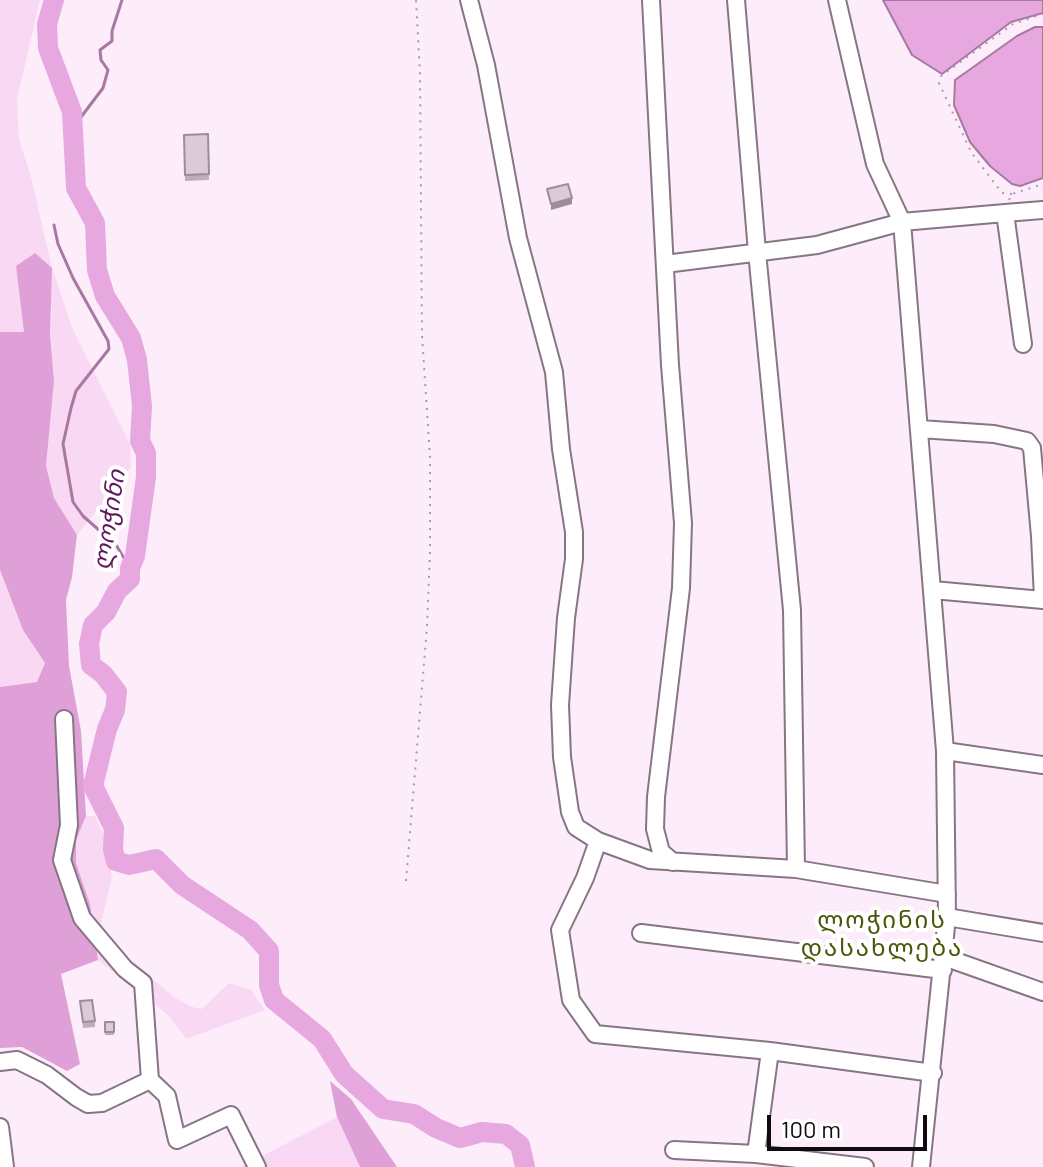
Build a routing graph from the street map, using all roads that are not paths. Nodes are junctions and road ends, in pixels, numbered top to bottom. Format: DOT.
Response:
graph roads {
  1 [pos="469,0"];
  2 [pos="651,0"];
  3 [pos="736,0"];
  4 [pos="837,0"];
  5 [pos="1043,210"];
  6 [pos="1005,213"];
  7 [pos="902,222"];
  8 [pos="757,252"];
  9 [pos="665,264"];
  10 [pos="1023,344"];
  11 [pos="920,429"];
  12 [pos="933,590"];
  13 [pos="1043,599"];
  14 [pos="64,719"];
  15 [pos="945,751"];
  16 [pos="1043,765"];
  17 [pos="598,841"];
  18 [pos="673,862"];
  19 [pos="796,869"];
  20 [pos="947,894"];
  21 [pos="947,917"];
  22 [pos="641,933"];
  23 [pos="1043,933"];
  24 [pos="943,963"];
  25 [pos="1043,992"];
  26 [pos="770,1051"];
  27 [pos="0,1062"];
  28 [pos="933,1073"];
  29 [pos="150,1080"];
  30 [pos="0,1127"];
  31 [pos="674,1150"];
  32 [pos="756,1154"];
  33 [pos="5,1167"];
  34 [pos="257,1167"];
  35 [pos="865,1167"];
  36 [pos="921,1167"];
  1 -- 17 [label="street"];
  2 -- 9 [label="street"];
  3 -- 8 [label="street"];
  4 -- 7 [label="street"];
  5 -- 6 [label="street"];
  6 -- 7 [label="street"];
  6 -- 10 [label="street"];
  7 -- 8 [label="street"];
  7 -- 11 [label="street"];
  8 -- 9 [label="street"];
  8 -- 19 [label="street"];
  9 -- 18 [label="street"];
  11 -- 12 [label="street"];
  11 -- 13 [label="street"];
  12 -- 13 [label="street"];
  12 -- 15 [label="street"];
  14 -- 29 [label="street"];
  15 -- 16 [label="street"];
  15 -- 20 [label="street"];
  17 -- 18 [label="street"];
  17 -- 26 [label="street"];
  18 -- 19 [label="street"];
  19 -- 20 [label="street"];
  20 -- 21 [label="street"];
  21 -- 23 [label="street"];
  21 -- 24 [label="street"];
  22 -- 24 [label="street"];
  24 -- 25 [label="street"];
  24 -- 28 [label="street"];
  26 -- 28 [label="street"];
  26 -- 32 [label="street"];
  27 -- 29 [label="street"];
  28 -- 36 [label="street"];
  29 -- 34 [label="street"];
  30 -- 33 [label="street"];
  31 -- 32 [label="street"];
  32 -- 35 [label="street"];
}
